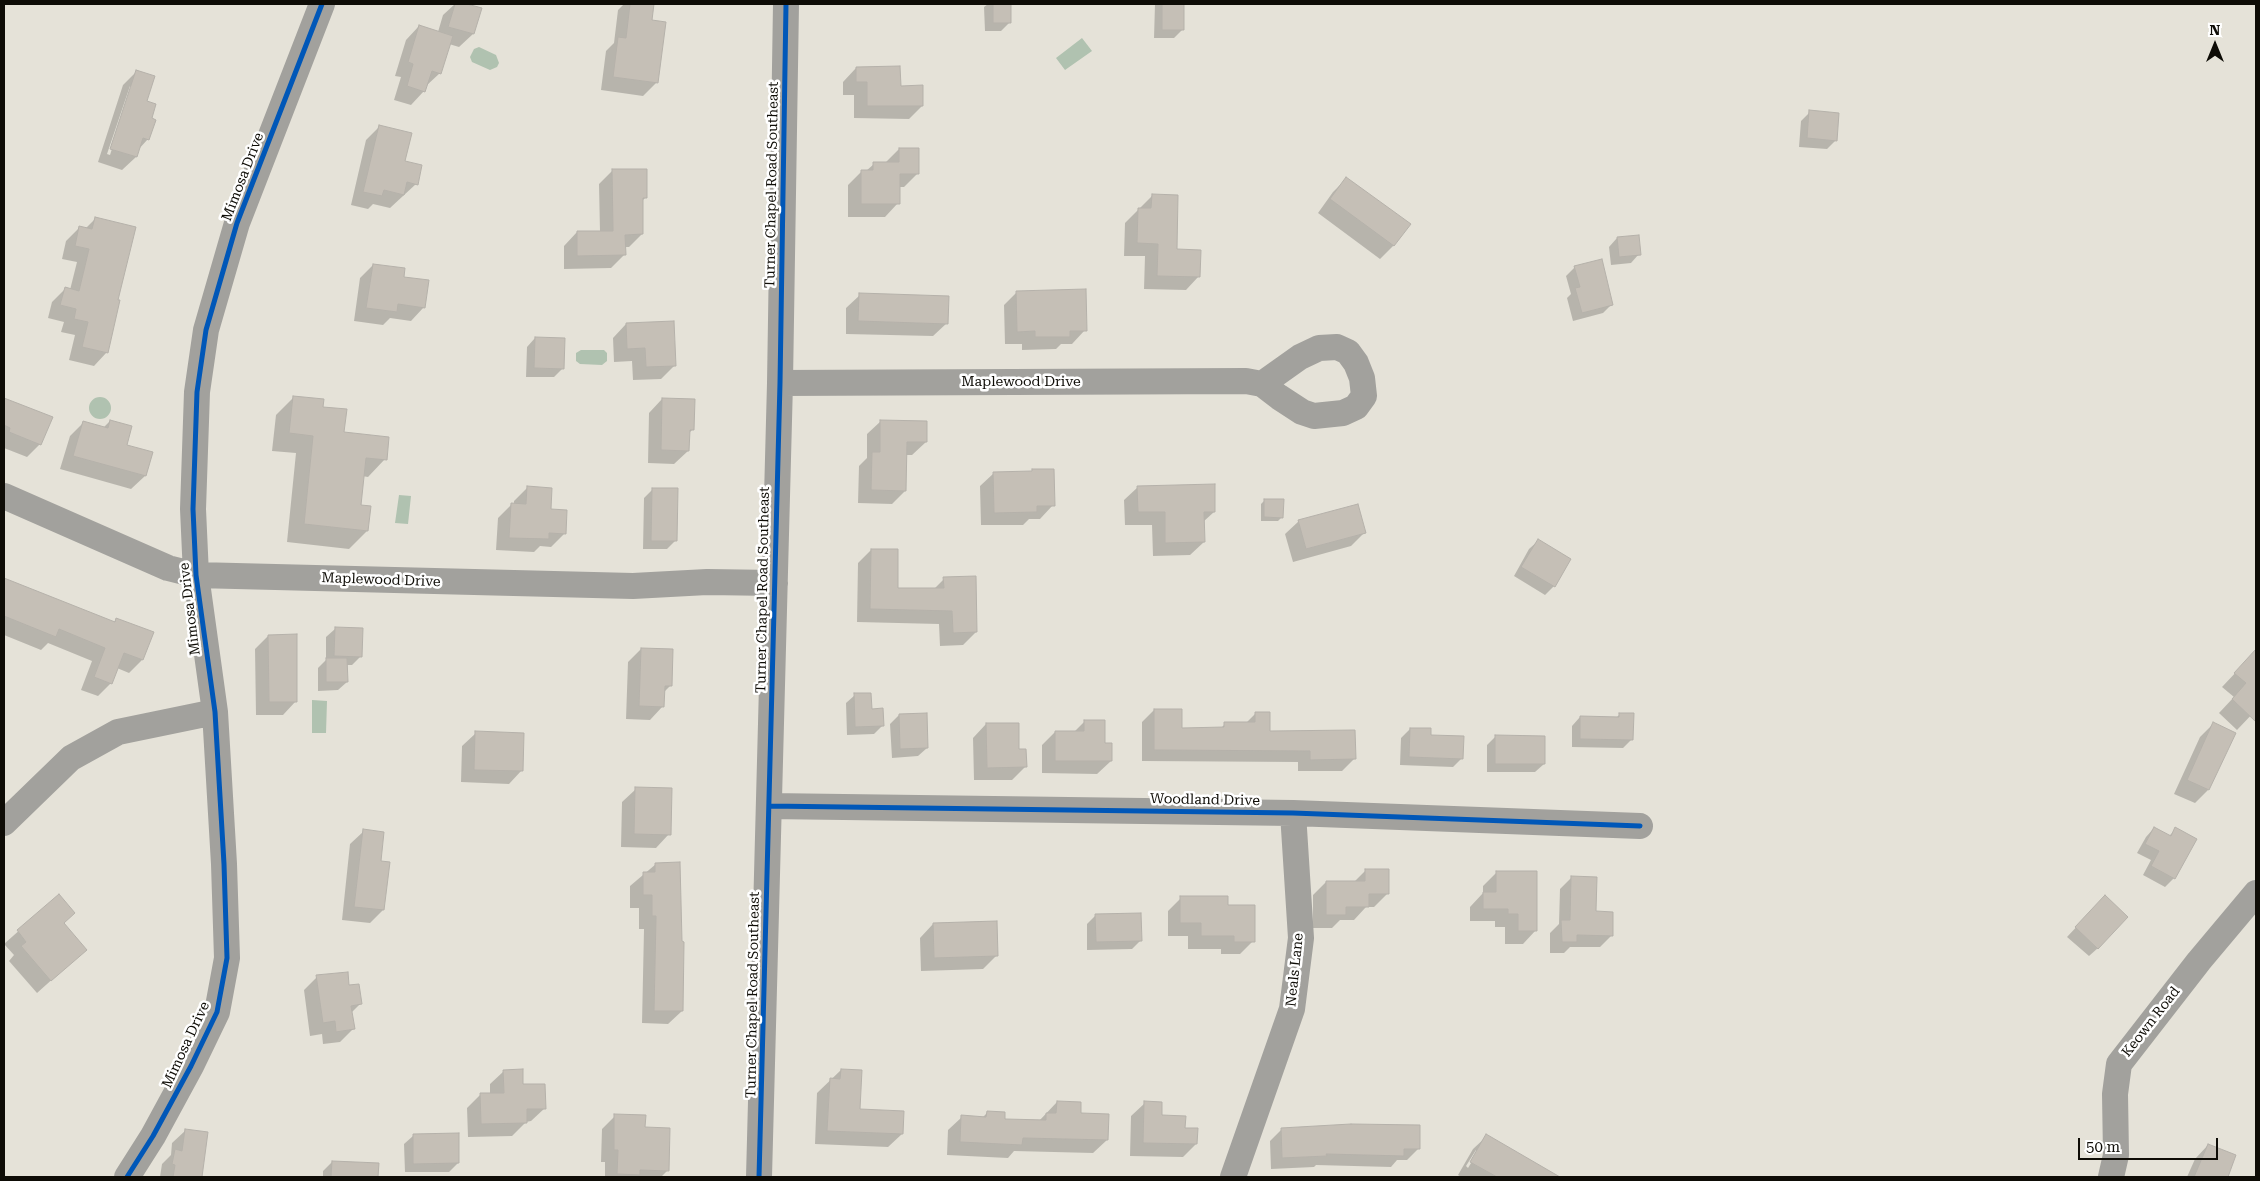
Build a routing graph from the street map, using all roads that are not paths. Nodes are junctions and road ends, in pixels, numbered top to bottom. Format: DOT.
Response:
graph roads {
  1 [pos="322,4"];
  2 [pos="786,4"];
  3 [pos="780,383"];
  4 [pos="1262,384"];
  5 [pos="4,496"];
  6 [pos="196,575"];
  7 [pos="775,583"];
  8 [pos="215,712"];
  9 [pos="769,806"];
  10 [pos="1293,813"];
  11 [pos="4,823"];
  12 [pos="1640,826"];
  13 [pos="2256,893"];
  14 [pos="127,1177"];
  15 [pos="759,1177"];
  16 [pos="1233,1177"];
  17 [pos="2111,1177"];
  1 -- 6 [label="street, Mimosa Drive"];
  2 -- 3 [label="street, Turner Chapel Road Southeast"];
  3 -- 4 [label="street, Maplewood Drive"];
  3 -- 7 [label="street, Turner Chapel Road Southeast"];
  5 -- 6 [label="street, Maplewood Drive"];
  6 -- 7 [label="street, Maplewood Drive"];
  6 -- 8 [label="street, Mimosa Drive"];
  7 -- 9 [label="street, Turner Chapel Road Southeast"];
  8 -- 11 [label="street"];
  8 -- 14 [label="street, Mimosa Drive"];
  9 -- 10 [label="street, Woodland Drive"];
  9 -- 15 [label="street, Turner Chapel Road Southeast"];
  10 -- 12 [label="street, Woodland Drive"];
  10 -- 16 [label="street, Neals Lane"];
  13 -- 17 [label="street, Keown Road"];
}
